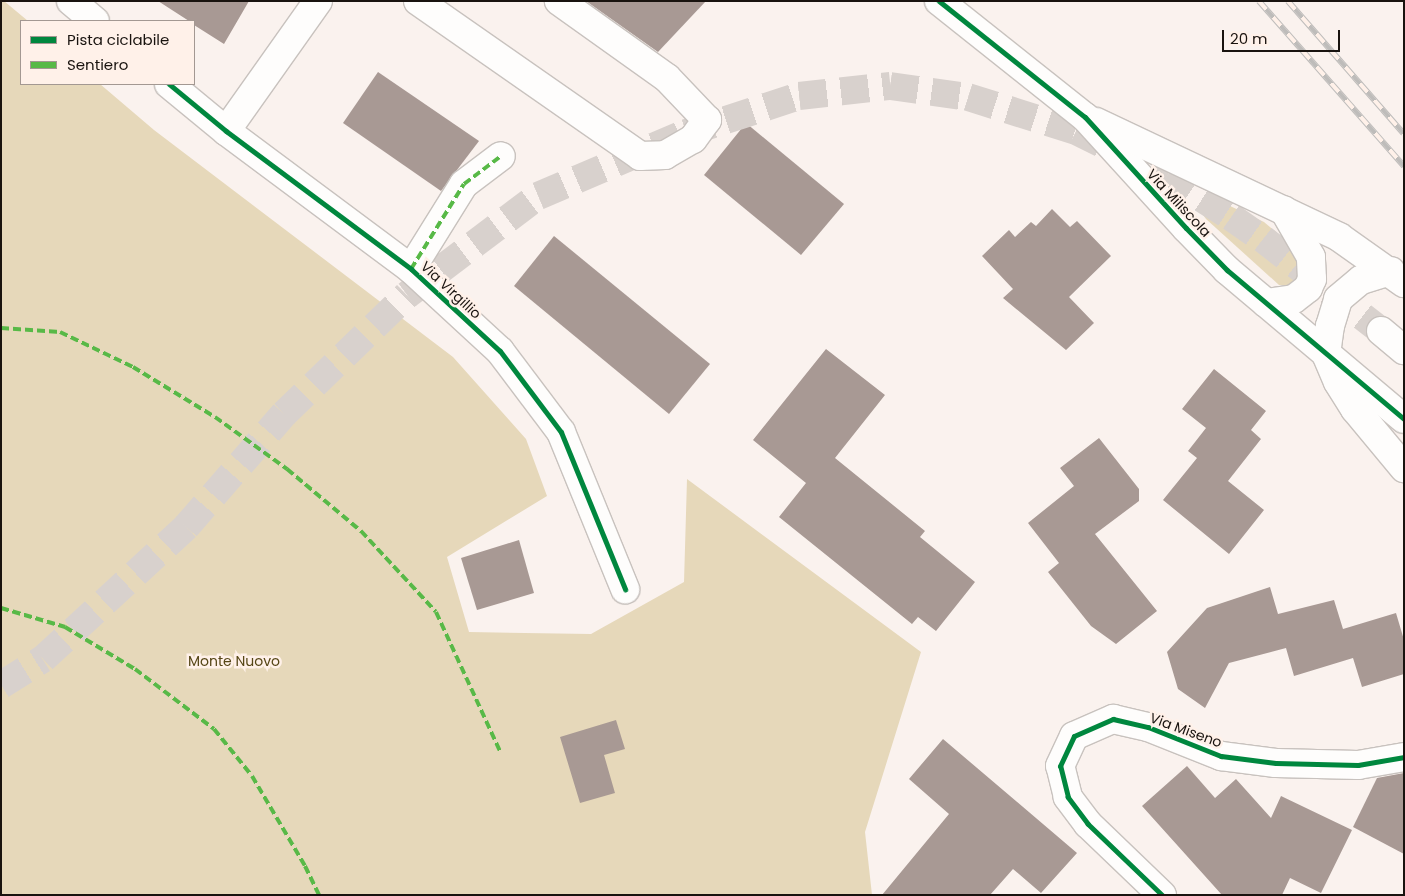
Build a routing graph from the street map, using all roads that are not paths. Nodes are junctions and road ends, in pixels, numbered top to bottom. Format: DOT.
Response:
graph roads {
  1 [pos="71,1"];
  2 [pos="318,1"];
  3 [pos="418,1"];
  4 [pos="559,1"];
  5 [pos="939,1"];
  6 [pos="94,20"];
  7 [pos="170,85"];
  8 [pos="1085,117"];
  9 [pos="226,131"];
  10 [pos="501,156"];
  11 [pos="1284,210"];
  12 [pos="411,269"];
  13 [pos="1397,277"];
  14 [pos="1266,303"];
  15 [pos="1381,331"];
  16 [pos="1404,350"];
  17 [pos="1326,354"];
  18 [pos="1404,419"];
  19 [pos="1404,468"];
  20 [pos="624,589"];
  21 [pos="1404,757"];
  22 [pos="1162,895"];
  1 -- 6 [label="street"];
  2 -- 9 [label="street"];
  3 -- 4 [label="street"];
  5 -- 8 [label="street, Via Miliscola"];
  7 -- 9 [label="street, Via Virgillio"];
  8 -- 11 [label="street, Via Miliscola"];
  8 -- 14 [label="street, Via Miliscola"];
  9 -- 12 [label="street, Via Virgillio"];
  10 -- 12 [label="street"];
  11 -- 13 [label="street, Via Miliscola"];
  11 -- 14 [label="street"];
  12 -- 20 [label="street, Via Virgillio"];
  13 -- 17 [label="street"];
  14 -- 17 [label="street, Via Miliscola"];
  15 -- 16 [label="street"];
  17 -- 18 [label="street, Via Miliscola"];
  17 -- 19 [label="street"];
  21 -- 22 [label="street, Via Miseno"];
}
